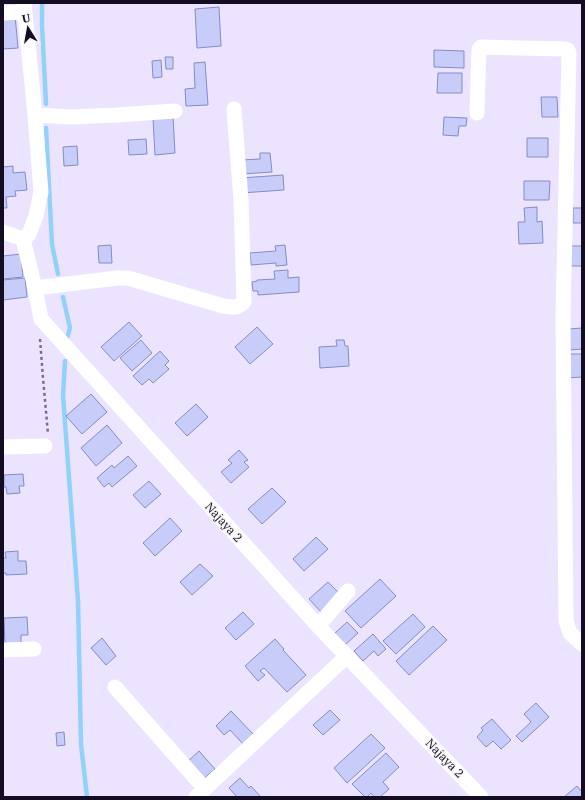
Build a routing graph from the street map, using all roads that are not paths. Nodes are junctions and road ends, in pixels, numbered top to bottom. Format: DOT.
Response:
graph roads {
  1 [pos="24,7"];
  2 [pos="3,13"];
  3 [pos="234,109"];
  4 [pos="175,111"];
  5 [pos="477,113"];
  6 [pos="35,115"];
  7 [pos="3,232"];
  8 [pos="23,239"];
  9 [pos="35,288"];
  10 [pos="45,446"];
  11 [pos="3,447"];
  12 [pos="348,591"];
  13 [pos="318,626"];
  14 [pos="582,644"];
  15 [pos="34,649"];
  16 [pos="3,650"];
  17 [pos="347,656"];
  18 [pos="115,687"];
  19 [pos="201,793"];
  20 [pos="481,797"];
  1 -- 2 [label="street"];
  1 -- 6 [label="street"];
  3 -- 9 [label="street"];
  4 -- 6 [label="street"];
  5 -- 14 [label="street"];
  6 -- 8 [label="street"];
  7 -- 8 [label="street"];
  8 -- 9 [label="street"];
  9 -- 13 [label="street, Najaya 2"];
  10 -- 11 [label="street"];
  12 -- 13 [label="street"];
  13 -- 17 [label="street, Najaya 2"];
  15 -- 16 [label="street"];
  17 -- 19 [label="street"];
  17 -- 20 [label="street, Najaya 2"];
  18 -- 19 [label="street"];
}
